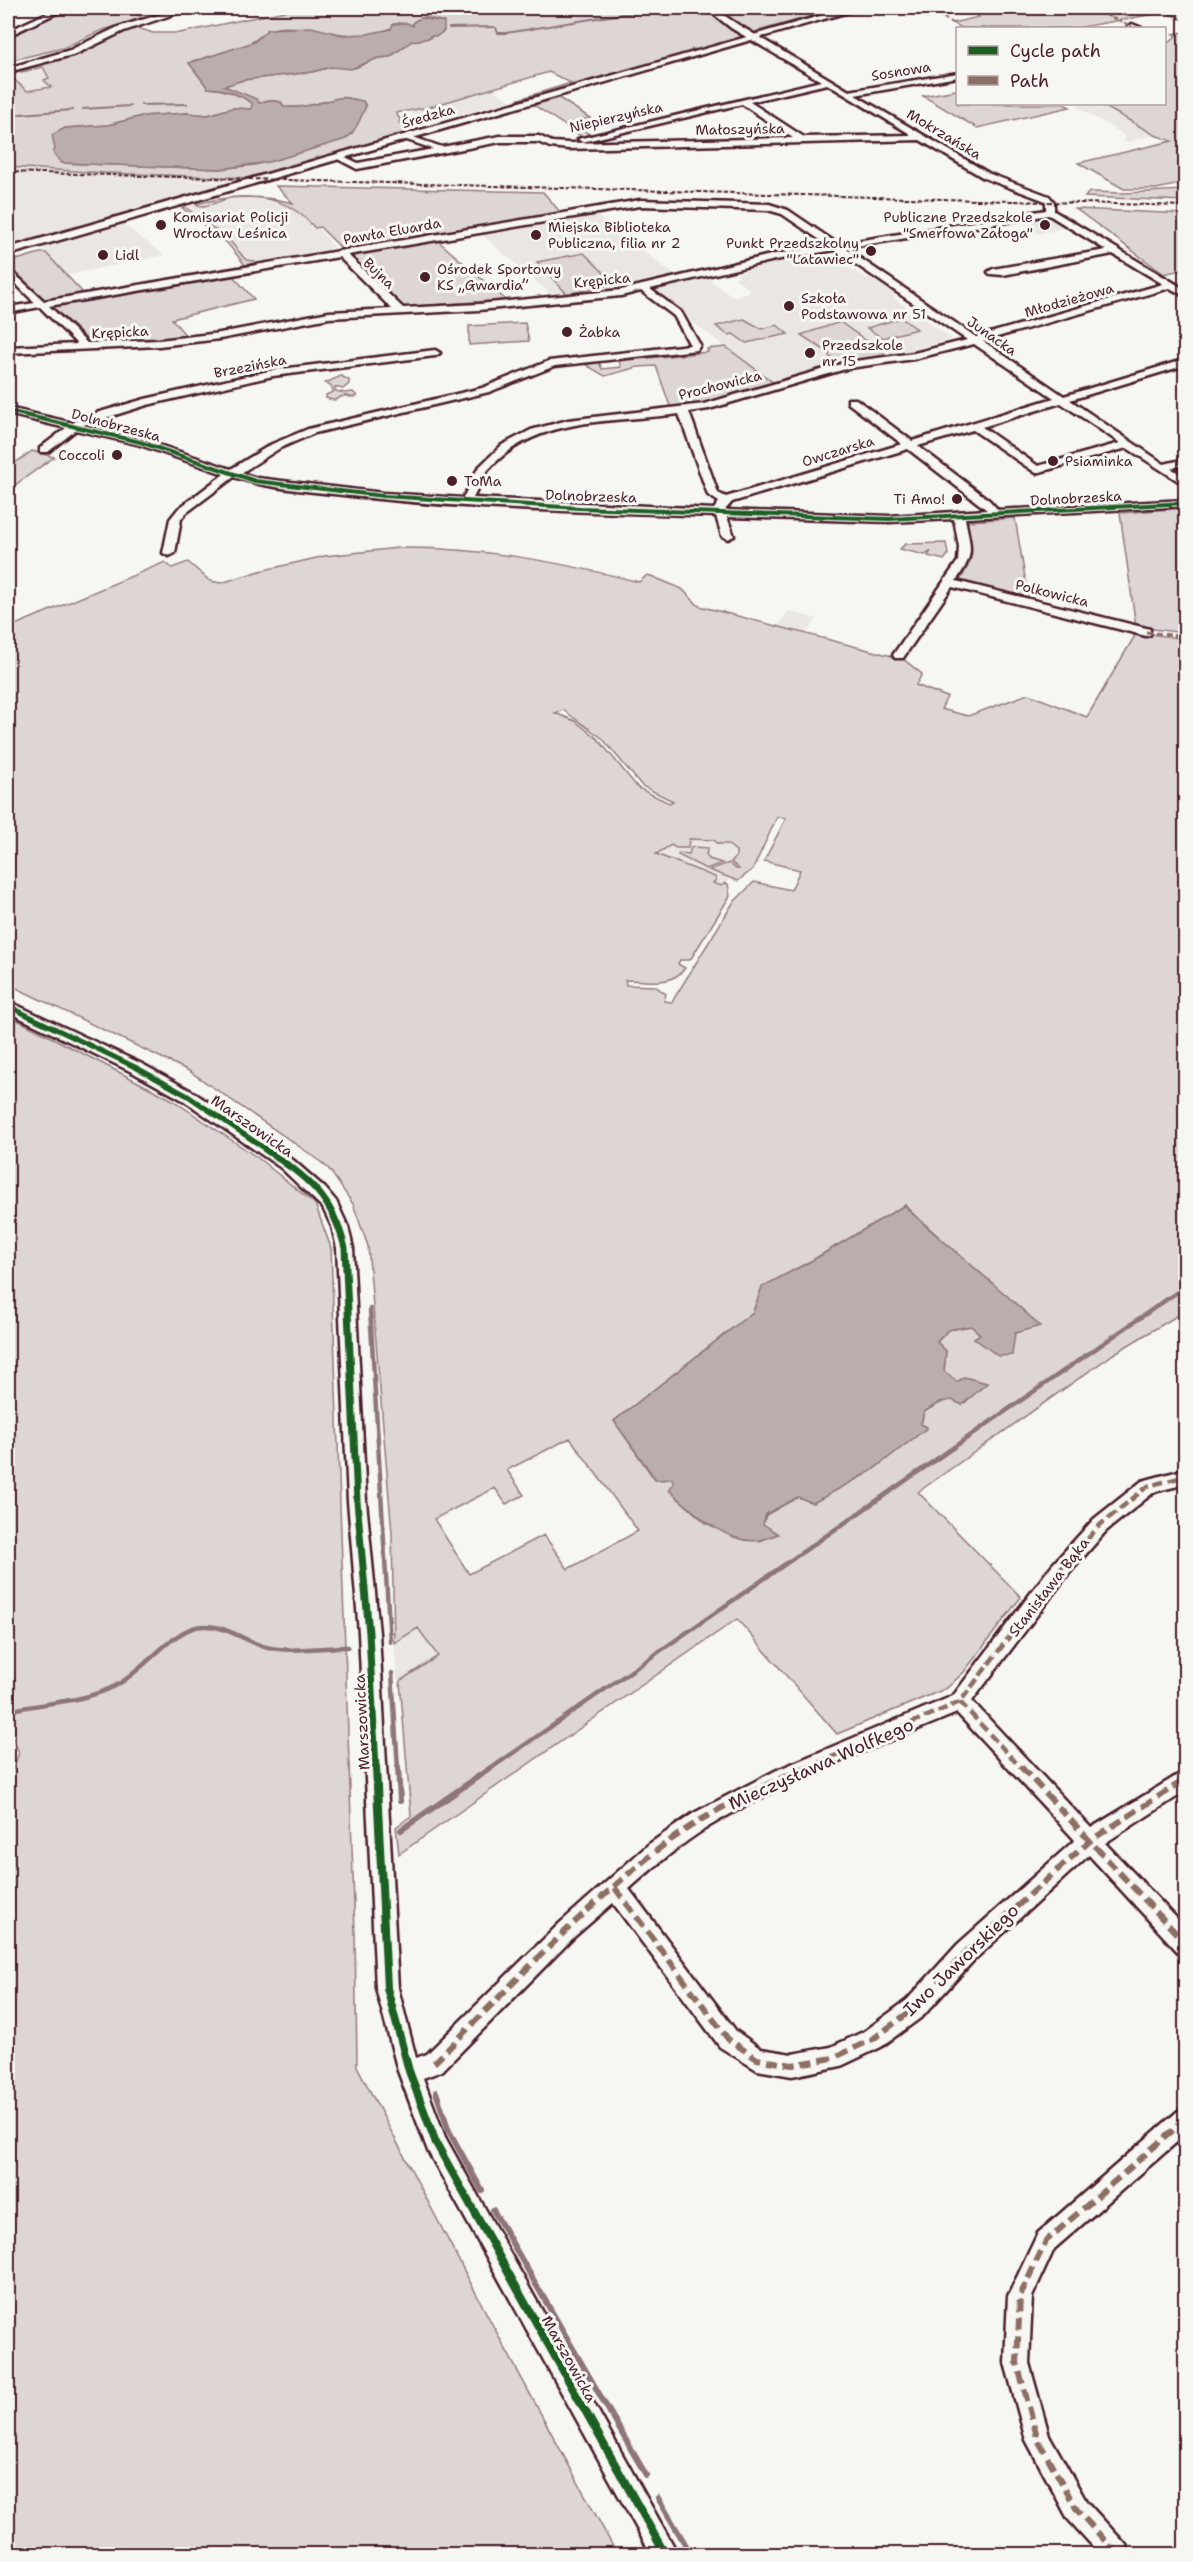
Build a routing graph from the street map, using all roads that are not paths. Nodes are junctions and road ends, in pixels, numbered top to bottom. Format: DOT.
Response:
graph roads {
  1 [pos="63,8"];
  2 [pos="188,8"];
  3 [pos="709,8"];
  4 [pos="857,8"];
  5 [pos="918,8"];
  6 [pos="931,14"];
  7 [pos="8,34"];
  8 [pos="754,37"];
  9 [pos="8,70"];
  10 [pos="956,75"];
  11 [pos="830,81"];
  12 [pos="850,93"];
  13 [pos="743,101"];
  14 [pos="407,137"];
  15 [pos="922,137"];
  16 [pos="804,141"];
  17 [pos="559,145"];
  18 [pos="439,149"];
  19 [pos="338,157"];
  20 [pos="783,211"];
  21 [pos="1050,212"];
  22 [pos="835,247"];
  23 [pos="1113,251"];
  24 [pos="8,252"];
  25 [pos="340,254"];
  26 [pos="8,271"];
  27 [pos="993,272"];
  28 [pos="1171,285"];
  29 [pos="644,289"];
  30 [pos="1185,294"];
  31 [pos="41,304"];
  32 [pos="8,310"];
  33 [pos="400,311"];
  34 [pos="974,340"];
  35 [pos="83,348"];
  36 [pos="8,350"];
  37 [pos="435,353"];
  38 [pos="1185,362"];
  39 [pos="1061,399"];
  40 [pos="852,400"];
  41 [pos="8,411"];
  42 [pos="682,411"];
  43 [pos="973,425"];
  44 [pos="75,426"];
  45 [pos="1128,444"];
  46 [pos="909,445"];
  47 [pos="44,450"];
  48 [pos="1185,462"];
  49 [pos="1163,467"];
  50 [pos="230,473"];
  51 [pos="1185,483"];
  52 [pos="726,501"];
  53 [pos="466,502"];
  54 [pos="1185,503"];
  55 [pos="720,513"];
  56 [pos="996,514"];
  57 [pos="959,516"];
  58 [pos="728,536"];
  59 [pos="169,553"];
  60 [pos="950,583"];
  61 [pos="1146,632"];
  62 [pos="898,655"];
  63 [pos="8,1006"];
  64 [pos="1185,1476"];
  65 [pos="960,1702"];
  66 [pos="1185,1779"];
  67 [pos="1091,1840"];
  68 [pos="615,1888"];
  69 [pos="1185,1944"];
  70 [pos="409,2071"];
  71 [pos="1185,2118"];
  72 [pos="665,2554"];
  73 [pos="1117,2554"];
  1 -- 7 [label="street"];
  2 -- 9 [label="street"];
  3 -- 8 [label="street, Mokrzańska"];
  4 -- 8 [label="main road, Średzka"];
  5 -- 6 [label="street"];
  8 -- 11 [label="street, Mokrzańska"];
  8 -- 14 [label="main road, Średzka"];
  10 -- 12 [label="street, Sosnowa"];
  11 -- 12 [label="street, Mokrzańska"];
  11 -- 13 [label="street, Niepierzyńska"];
  12 -- 15 [label="street, Mokrzańska"];
  13 -- 16 [label="street"];
  13 -- 17 [label="street, Niepierzyńska"];
  14 -- 18 [label="street"];
  14 -- 19 [label="main road, Średzka"];
  15 -- 16 [label="street, Małoszyńska"];
  15 -- 21 [label="street, Mokrzańska"];
  16 -- 17 [label="street, Małoszyńska"];
  17 -- 18 [label="street, Niepierzyńska"];
  18 -- 19 [label="street, Niepierzyńska"];
  19 -- 24 [label="main road, Średzka"];
  20 -- 22 [label="street, Junacka"];
  20 -- 25 [label="street, Pawła Eluarda"];
  21 -- 22 [label="street, Krępicka"];
  21 -- 23 [label="street, Mokrzańska"];
  22 -- 29 [label="street, Krępicka"];
  22 -- 34 [label="street, Junacka"];
  23 -- 27 [label="street"];
  23 -- 28 [label="street, Mokrzańska"];
  25 -- 31 [label="street, Pawła Eluarda"];
  25 -- 33 [label="street, Bujna"];
  26 -- 31 [label="street"];
  28 -- 30 [label="street, Mokrzańska"];
  28 -- 34 [label="street, Młodzieżowa"];
  29 -- 33 [label="street, Krępicka"];
  29 -- 50 [label="street"];
  31 -- 32 [label="street, Pawła Eluarda"];
  31 -- 35 [label="street"];
  33 -- 35 [label="street, Krępicka"];
  34 -- 39 [label="street, Junacka"];
  34 -- 42 [label="street, Prochowicka"];
  35 -- 36 [label="street, Krępicka"];
  37 -- 44 [label="street, Brzezińska"];
  38 -- 39 [label="street, Owczarska"];
  39 -- 43 [label="street, Owczarska"];
  39 -- 45 [label="street, Junacka"];
  40 -- 46 [label="street"];
  41 -- 44 [label="street, Dolnobrzeska"];
  42 -- 52 [label="street"];
  42 -- 53 [label="street, Prochowicka"];
  43 -- 45 [label="street"];
  43 -- 46 [label="street, Owczarska"];
  44 -- 47 [label="street, Brzezińska"];
  44 -- 50 [label="street, Dolnobrzeska"];
  45 -- 49 [label="street, Junacka"];
  46 -- 52 [label="street, Owczarska"];
  46 -- 56 [label="street"];
  48 -- 49 [label="street"];
  49 -- 51 [label="street, Junacka"];
  50 -- 53 [label="street, Dolnobrzeska"];
  50 -- 59 [label="street"];
  52 -- 55 [label="street"];
  53 -- 55 [label="street, Dolnobrzeska"];
  54 -- 56 [label="street, Dolnobrzeska"];
  55 -- 57 [label="street, Dolnobrzeska"];
  55 -- 58 [label="street"];
  56 -- 57 [label="street, Dolnobrzeska"];
  57 -- 60 [label="street"];
  60 -- 61 [label="street, Polkowicka"];
  60 -- 62 [label="street"];
  63 -- 70 [label="street, Marszowicka"];
  64 -- 65 [label="street, Stanisława Bąka"];
  65 -- 67 [label="street"];
  65 -- 68 [label="street, Mieczysława Wolfkego"];
  66 -- 67 [label="street"];
  67 -- 68 [label="street, Iwo Jaworskiego"];
  67 -- 69 [label="street"];
  68 -- 70 [label="street, Mieczysława Wolfkego"];
  70 -- 72 [label="street, Marszowicka"];
  71 -- 73 [label="street"];
}
